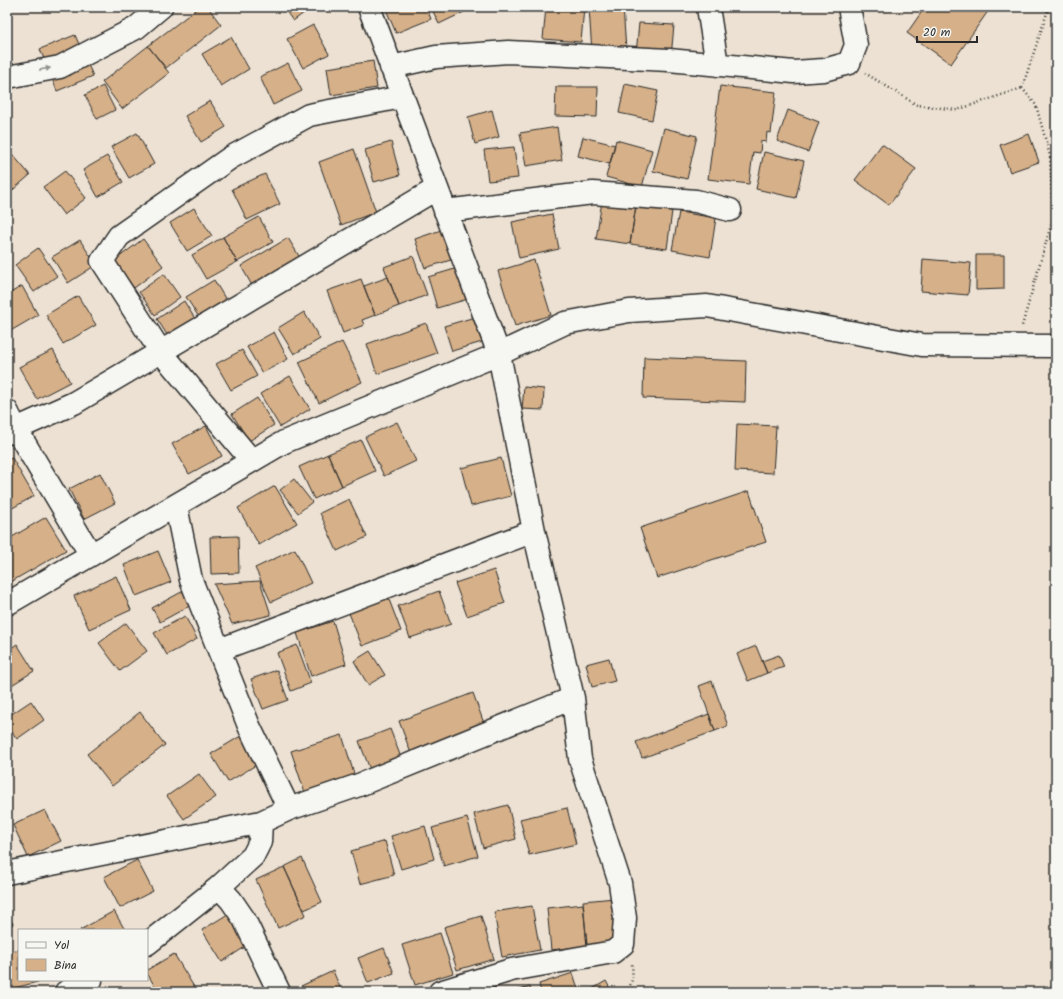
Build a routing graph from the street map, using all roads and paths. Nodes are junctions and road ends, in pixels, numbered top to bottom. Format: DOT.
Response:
graph roads {
  1 [pos="161,7"];
  2 [pos="369,7"];
  3 [pos="708,7"];
  4 [pos="849,7"];
  5 [pos="1049,7"];
  6 [pos="849,63"];
  7 [pos="717,65"];
  8 [pos="391,67"];
  9 [pos="7,75"];
  10 [pos="1022,88"];
  11 [pos="402,97"];
  12 [pos="436,189"];
  13 [pos="730,210"];
  14 [pos="445,211"];
  15 [pos="1017,346"];
  16 [pos="1056,346"];
  17 [pos="161,352"];
  18 [pos="499,354"];
  19 [pos="10,424"];
  20 [pos="252,461"];
  21 [pos="176,506"];
  22 [pos="534,531"];
  23 [pos="91,555"];
  24 [pos="7,604"];
  25 [pos="219,650"];
  26 [pos="573,698"];
  27 [pos="289,809"];
  28 [pos="261,822"];
  29 [pos="7,873"];
  30 [pos="219,887"];
  31 [pos="148,943"];
  32 [pos="623,944"];
  33 [pos="89,981"];
  34 [pos="66,992"];
  35 [pos="279,992"];
  36 [pos="440,992"];
  37 [pos="626,992"];
  9 -- 1 [label="street, one-way"];
  2 -- 8 [label="street"];
  3 -- 7 [label="street"];
  4 -- 6 [label="street"];
  5 -- 10 [label="path"];
  6 -- 7 [label="street"];
  6 -- 10 [label="path"];
  7 -- 8 [label="street"];
  8 -- 11 [label="street"];
  10 -- 15 [label="path"];
  11 -- 12 [label="street"];
  11 -- 17 [label="street"];
  12 -- 14 [label="street"];
  12 -- 17 [label="street"];
  13 -- 14 [label="street"];
  14 -- 18 [label="street"];
  15 -- 16 [label="street"];
  15 -- 18 [label="street"];
  17 -- 19 [label="street"];
  17 -- 20 [label="street"];
  18 -- 20 [label="street"];
  18 -- 22 [label="street"];
  19 -- 23 [label="street"];
  20 -- 21 [label="street"];
  21 -- 23 [label="street"];
  21 -- 25 [label="street"];
  22 -- 25 [label="street"];
  22 -- 26 [label="street"];
  23 -- 24 [label="street"];
  25 -- 27 [label="street"];
  26 -- 27 [label="street"];
  26 -- 32 [label="street"];
  27 -- 28 [label="street"];
  28 -- 29 [label="street"];
  28 -- 30 [label="street"];
  30 -- 31 [label="street"];
  30 -- 35 [label="street"];
  32 -- 36 [label="street"];
  32 -- 37 [label="path"];
  33 -- 34 [label="street"];
}
